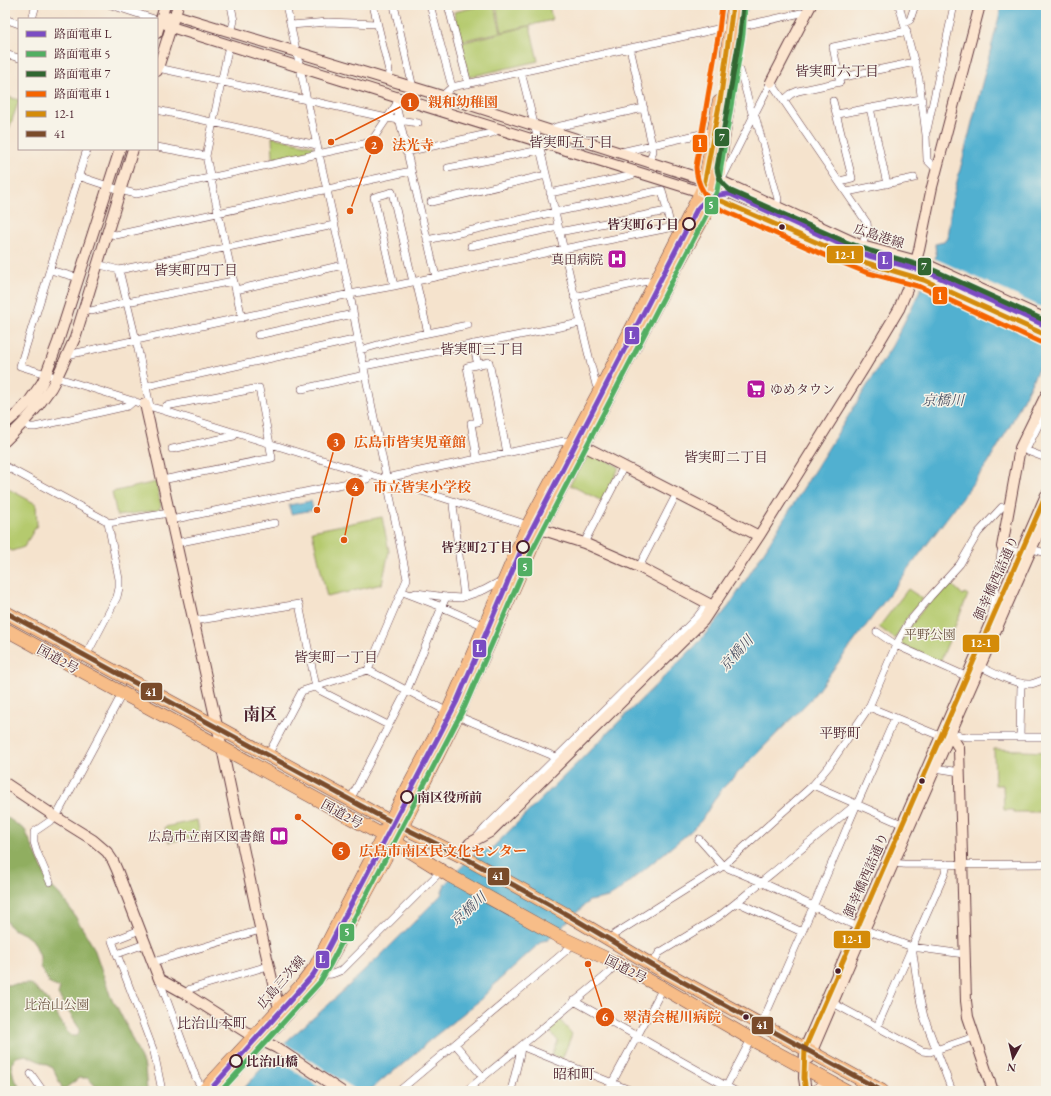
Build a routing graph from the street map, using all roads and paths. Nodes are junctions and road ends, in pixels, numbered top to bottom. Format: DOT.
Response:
graph roads {
  1 [pos="36,5"];
  2 [pos="111,5"];
  3 [pos="166,5"];
  4 [pos="178,5"];
  5 [pos="231,5"];
  6 [pos="286,5"];
  7 [pos="373,5"];
  8 [pos="394,5"];
  9 [pos="430,5"];
  10 [pos="448,5"];
  11 [pos="899,5"];
  12 [pos="915,5"];
  13 [pos="954,5"];
  14 [pos="980,5"];
  15 [pos="734,6"];
  16 [pos="121,7"];
  17 [pos="809,10"];
  18 [pos="174,15"];
  19 [pos="32,18"];
  20 [pos="151,18"];
  21 [pos="158,18"];
  22 [pos="5,19"];
  23 [pos="158,20"];
  24 [pos="158,20"];
  25 [pos="904,23"];
  26 [pos="18,24"];
  27 [pos="377,24"];
  28 [pos="291,25"];
  29 [pos="736,25"];
  30 [pos="171,27"];
  31 [pos="907,31"];
  32 [pos="231,32"];
  33 [pos="229,45"];
  34 [pos="630,48"];
  35 [pos="297,53"];
  36 [pos="5,54"];
  37 [pos="18,58"];
  38 [pos="915,62"];
  39 [pos="734,66"];
  40 [pos="300,67"];
  41 [pos="158,70"];
  42 [pos="521,72"];
  43 [pos="839,78"];
  44 [pos="388,80"];
  45 [pos="222,81"];
  46 [pos="771,82"];
  47 [pos="468,84"];
  48 [pos="452,87"];
  49 [pos="413,88"];
  50 [pos="442,96"];
  51 [pos="921,99"];
  52 [pos="307,100"];
  53 [pos="784,100"];
  54 [pos="397,101"];
  55 [pos="833,101"];
  56 [pos="644,108"];
  57 [pos="870,108"];
  58 [pos="158,110"];
  59 [pos="836,114"];
  60 [pos="753,115"];
  61 [pos="387,118"];
  62 [pos="399,120"];
  63 [pos="213,122"];
  64 [pos="418,124"];
  65 [pos="534,126"];
  66 [pos="500,129"];
  67 [pos="549,131"];
  68 [pos="714,131"];
  69 [pos="926,135"];
  70 [pos="317,145"];
  71 [pos="539,145"];
  72 [pos="652,145"];
  73 [pos="158,147"];
  74 [pos="87,150"];
  75 [pos="120,150"];
  76 [pos="133,150"];
  77 [pos="406,152"];
  78 [pos="319,153"];
  79 [pos="619,153"];
  80 [pos="206,156"];
  81 [pos="649,163"];
  82 [pos="448,168"];
  83 [pos="936,170"];
  84 [pos="411,171"];
  85 [pos="637,172"];
  86 [pos="546,175"];
  87 [pos="78,176"];
  88 [pos="210,178"];
  89 [pos="914,178"];
  90 [pos="840,181"];
  91 [pos="887,184"];
  92 [pos="108,186"];
  93 [pos="711,186"];
  94 [pos="120,190"];
  95 [pos="327,190"];
  96 [pos="847,192"];
  97 [pos="550,193"];
  98 [pos="431,202"];
  99 [pos="776,207"];
  100 [pos="666,211"];
  101 [pos="218,212"];
  102 [pos="555,212"];
  103 [pos="334,225"];
  104 [pos="559,229"];
  105 [pos="676,230"];
  106 [pos="107,233"];
  107 [pos="427,240"];
  108 [pos="471,246"];
  109 [pos="862,246"];
  110 [pos="226,248"];
  111 [pos="564,250"];
  112 [pos="917,261"];
  113 [pos="98,264"];
  114 [pos="343,265"];
  115 [pos="50,270"];
  116 [pos="119,270"];
  117 [pos="912,276"];
  118 [pos="436,277"];
  119 [pos="79,278"];
  120 [pos="233,281"];
  121 [pos="414,282"];
  122 [pos="654,285"];
  123 [pos="394,286"];
  124 [pos="236,290"];
  125 [pos="350,294"];
  126 [pos="574,297"];
  127 [pos="127,302"];
  128 [pos="84,309"];
  129 [pos="353,314"];
  130 [pos="242,318"];
  131 [pos="1046,319"];
  132 [pos="580,323"];
  133 [pos="468,325"];
  134 [pos="428,333"];
  135 [pos="258,335"];
  136 [pos="1046,335"];
  137 [pos="358,339"];
  138 [pos="136,340"];
  139 [pos="473,344"];
  140 [pos="360,350"];
  141 [pos="67,355"];
  142 [pos="478,364"];
  143 [pos="364,366"];
  144 [pos="46,374"];
  145 [pos="365,375"];
  146 [pos="58,377"];
  147 [pos="146,386"];
  148 [pos="302,389"];
  149 [pos="600,390"];
  150 [pos="1046,395"];
  151 [pos="134,401"];
  152 [pos="148,405"];
  153 [pos="164,410"];
  154 [pos="1046,410"];
  155 [pos="23,423"];
  156 [pos="5,424"];
  157 [pos="235,433"];
  158 [pos="5,441"];
  159 [pos="578,443"];
  160 [pos="270,444"];
  161 [pos="172,449"];
  162 [pos="1023,449"];
  163 [pos="507,454"];
  164 [pos="1046,458"];
  165 [pos="477,459"];
  166 [pos="5,466"];
  167 [pos="624,466"];
  168 [pos="371,475"];
  169 [pos="162,480"];
  170 [pos="387,480"];
  171 [pos="677,493"];
  172 [pos="1045,499"];
  173 [pos="454,502"];
  174 [pos="1009,506"];
  175 [pos="170,516"];
  176 [pos="1046,516"];
  177 [pos="108,523"];
  178 [pos="275,523"];
  179 [pos="534,527"];
  180 [pos="759,536"];
  181 [pos="176,543"];
  182 [pos="584,543"];
  183 [pos="1002,548"];
  184 [pos="1032,549"];
  185 [pos="1021,553"];
  186 [pos="1046,553"];
  187 [pos="639,567"];
  188 [pos="502,585"];
  189 [pos="402,592"];
  190 [pos="411,596"];
  191 [pos="446,597"];
  192 [pos="464,597"];
  193 [pos="710,605"];
  194 [pos="442,608"];
  195 [pos="5,612"];
  196 [pos="193,621"];
  197 [pos="989,625"];
  198 [pos="490,628"];
  199 [pos="5,629"];
  200 [pos="877,632"];
  201 [pos="896,646"];
  202 [pos="86,656"];
  203 [pos="977,664"];
  204 [pos="368,670"];
  205 [pos="970,679"];
  206 [pos="1046,679"];
  207 [pos="1021,683"];
  208 [pos="316,687"];
  209 [pos="406,690"];
  210 [pos="122,694"];
  211 [pos="869,707"];
  212 [pos="452,714"];
  213 [pos="895,718"];
  214 [pos="388,725"];
  215 [pos="216,726"];
  216 [pos="945,735"];
  217 [pos="1020,737"];
  218 [pos="1046,737"];
  219 [pos="222,748"];
  220 [pos="268,755"];
  221 [pos="556,757"];
  222 [pos="935,768"];
  223 [pos="960,772"];
  224 [pos="5,783"];
  225 [pos="813,785"];
  226 [pos="350,800"];
  227 [pos="857,804"];
  228 [pos="56,817"];
  229 [pos="389,822"];
  230 [pos="906,826"];
  231 [pos="402,827"];
  232 [pos="382,836"];
  233 [pos="699,839"];
  234 [pos="476,840"];
  235 [pos="395,842"];
  236 [pos="464,857"];
  237 [pos="890,861"];
  238 [pos="947,864"];
  239 [pos="962,864"];
  240 [pos="1046,864"];
  241 [pos="723,866"];
  242 [pos="446,873"];
  243 [pos="50,882"];
  244 [pos="761,882"];
  245 [pos="737,902"];
  246 [pos="813,907"];
  247 [pos="861,928"];
  248 [pos="140,930"];
  249 [pos="260,930"];
  250 [pos="802,932"];
  251 [pos="610,940"];
  252 [pos="573,943"];
  253 [pos="142,945"];
  254 [pos="912,947"];
  255 [pos="117,954"];
  256 [pos="964,954"];
  257 [pos="153,962"];
  258 [pos="616,963"];
  259 [pos="652,965"];
  260 [pos="268,966"];
  261 [pos="314,967"];
  262 [pos="323,974"];
  263 [pos="159,978"];
  264 [pos="663,988"];
  265 [pos="186,994"];
  266 [pos="574,1001"];
  267 [pos="833,1004"];
  268 [pos="279,1007"];
  269 [pos="283,1020"];
  270 [pos="761,1025"];
  271 [pos="877,1027"];
  272 [pos="252,1036"];
  273 [pos="636,1036"];
  274 [pos="974,1036"];
  275 [pos="751,1039"];
  276 [pos="264,1042"];
  277 [pos="456,1044"];
  278 [pos="521,1046"];
  279 [pos="809,1050"];
  280 [pos="936,1050"];
  281 [pos="805,1067"];
  282 [pos="31,1074"];
  283 [pos="483,1077"];
  284 [pos="612,1083"];
  285 [pos="725,1089"];
  286 [pos="844,1089"];
  287 [pos="203,1090"];
  288 [pos="43,1091"];
  289 [pos="162,1091"];
  290 [pos="218,1091"];
  291 [pos="341,1091"];
  292 [pos="398,1091"];
  293 [pos="466,1091"];
  294 [pos="511,1091"];
  295 [pos="609,1091"];
  296 [pos="632,1091"];
  297 [pos="735,1091"];
  298 [pos="806,1091"];
  299 [pos="815,1091"];
  300 [pos="882,1091"];
  301 [pos="952,1091"];
  302 [pos="993,1091"];
  1 -- 19 [label="street"];
  2 -- 16 [label="street"];
  3 -- 21 [label="street"];
  4 -- 18 [label="street"];
  5 -- 32 [label="street"];
  6 -- 28 [label="street"];
  7 -- 27 [label="street"];
  8 -- 49 [label="street"];
  9 -- 48 [label="street"];
  10 -- 47 [label="street"];
  11 -- 25 [label="street"];
  12 -- 25 [label="street"];
  13 -- 69 [label="street"];
  14 -- 83 [label="street"];
  15 -- 29 [label="highway"];
  16 -- 20 [label="street"];
  17 -- 29 [label="street"];
  17 -- 46 [label="street"];
  18 -- 23 [label="street"];
  18 -- 30 [label="street"];
  18 -- 32 [label="street"];
  22 -- 26 [label="street"];
  24 -- 30 [label="street"];
  25 -- 31 [label="street"];
  27 -- 28 [label="street"];
  27 -- 44 [label="street"];
  28 -- 35 [label="street"];
  29 -- 34 [label="street"];
  29 -- 39 [label="highway"];
  29 -- 68 [label="highway"];
  30 -- 33 [label="street"];
  30 -- 41 [label="street"];
  31 -- 38 [label="street"];
  31 -- 43 [label="street"];
  32 -- 35 [label="street"];
  33 -- 40 [label="street"];
  33 -- 45 [label="street"];
  34 -- 42 [label="street"];
  34 -- 56 [label="street"];
  35 -- 40 [label="street"];
  35 -- 44 [label="street"];
  36 -- 37 [label="street"];
  38 -- 43 [label="street"];
  38 -- 51 [label="street"];
  39 -- 60 [label="street"];
  39 -- 93 [label="highway"];
  40 -- 52 [label="street"];
  40 -- 54 [label="street"];
  41 -- 45 [label="street"];
  42 -- 47 [label="street"];
  42 -- 65 [label="street"];
  43 -- 53 [label="street"];
  44 -- 49 [label="street"];
  45 -- 52 [label="street"];
  45 -- 63 [label="street"];
  46 -- 53 [label="street"];
  46 -- 60 [label="street"];
  47 -- 48 [label="street"];
  48 -- 50 [label="street"];
  49 -- 50 [label="street"];
  50 -- 65 [label="street"];
  51 -- 57 [label="street"];
  51 -- 69 [label="street"];
  52 -- 61 [label="street"];
  52 -- 70 [label="street"];
  53 -- 90 [label="street"];
  54 -- 61 [label="street"];
  54 -- 62 [label="street"];
  54 -- 66 [label="street"];
  55 -- 59 [label="street"];
  56 -- 67 [label="street"];
  56 -- 72 [label="street"];
  57 -- 59 [label="street"];
  57 -- 91 [label="street"];
  58 -- 63 [label="street"];
  59 -- 90 [label="street"];
  60 -- 93 [label="street"];
  60 -- 99 [label="street"];
  61 -- 62 [label="street"];
  61 -- 78 [label="street"];
  62 -- 64 [label="street"];
  62 -- 77 [label="street"];
  63 -- 70 [label="street"];
  63 -- 80 [label="street"];
  65 -- 67 [label="street"];
  65 -- 71 [label="street"];
  66 -- 71 [label="street"];
  66 -- 77 [label="street"];
  67 -- 79 [label="street"];
  68 -- 72 [label="street"];
  68 -- 93 [label="highway"];
  69 -- 83 [label="street"];
  70 -- 78 [label="street"];
  71 -- 82 [label="street"];
  71 -- 85 [label="street"];
  71 -- 86 [label="street"];
  72 -- 79 [label="street"];
  72 -- 81 [label="street"];
  73 -- 80 [label="street"];
  74 -- 87 [label="street"];
  75 -- 92 [label="street"];
  76 -- 94 [label="street"];
  77 -- 84 [label="street"];
  78 -- 88 [label="street"];
  78 -- 95 [label="street"];
  79 -- 81 [label="street"];
  80 -- 88 [label="street"];
  81 -- 93 [label="street"];
  83 -- 112 [label="street"];
  84 -- 95 [label="street"];
  84 -- 107 [label="street"];
  85 -- 93 [label="street"];
  85 -- 97 [label="street"];
  86 -- 97 [label="street"];
  86 -- 98 [label="street"];
  87 -- 92 [label="street"];
  87 -- 115 [label="street"];
  88 -- 94 [label="street"];
  88 -- 101 [label="street"];
  89 -- 91 [label="street"];
  90 -- 96 [label="street"];
  91 -- 96 [label="street"];
  92 -- 94 [label="street"];
  92 -- 119 [label="street"];
  93 -- 99 [label="street, 広島港線"];
  93 -- 105 [label="highway"];
  93 -- 117 [label="street"];
  93 -- 159 [label="highway"];
  94 -- 106 [label="street"];
  95 -- 101 [label="street"];
  95 -- 103 [label="street"];
  96 -- 109 [label="street"];
  97 -- 102 [label="street"];
  99 -- 109 [label="street, 広島港線"];
  100 -- 102 [label="street"];
  100 -- 104 [label="street"];
  100 -- 105 [label="street"];
  101 -- 106 [label="street"];
  101 -- 110 [label="street"];
  102 -- 104 [label="street"];
  102 -- 107 [label="street"];
  103 -- 110 [label="street"];
  103 -- 114 [label="street"];
  104 -- 108 [label="street"];
  104 -- 111 [label="street"];
  105 -- 111 [label="street"];
  105 -- 122 [label="highway"];
  106 -- 113 [label="street"];
  107 -- 118 [label="street"];
  109 -- 112 [label="street, 広島港線"];
  110 -- 116 [label="street"];
  110 -- 120 [label="street"];
  111 -- 118 [label="street"];
  111 -- 126 [label="street"];
  112 -- 117 [label="street"];
  112 -- 131 [label="street, 広島港線"];
  113 -- 116 [label="street"];
  113 -- 128 [label="street"];
  114 -- 124 [label="street"];
  114 -- 125 [label="street"];
  115 -- 119 [label="street"];
  115 -- 144 [label="street"];
  116 -- 127 [label="street"];
  117 -- 136 [label="street"];
  117 -- 180 [label="street"];
  118 -- 121 [label="street"];
  119 -- 144 [label="street"];
  120 -- 124 [label="street"];
  120 -- 127 [label="street"];
  121 -- 123 [label="street"];
  121 -- 123 [label="street"];
  121 -- 134 [label="street"];
  122 -- 126 [label="street"];
  122 -- 149 [label="highway"];
  123 -- 125 [label="street"];
  124 -- 130 [label="street"];
  125 -- 129 [label="street"];
  125 -- 130 [label="street"];
  126 -- 132 [label="street"];
  127 -- 128 [label="street"];
  127 -- 138 [label="street"];
  128 -- 141 [label="street"];
  129 -- 135 [label="street"];
  129 -- 137 [label="street"];
  130 -- 138 [label="street"];
  132 -- 139 [label="street"];
  132 -- 149 [label="street"];
  133 -- 134 [label="street"];
  134 -- 140 [label="street"];
  137 -- 140 [label="street"];
  137 -- 147 [label="street"];
  138 -- 141 [label="street"];
  138 -- 147 [label="street"];
  139 -- 142 [label="street"];
  139 -- 143 [label="street"];
  140 -- 143 [label="street"];
  141 -- 146 [label="street"];
  142 -- 163 [label="street"];
  142 -- 165 [label="street"];
  143 -- 145 [label="street"];
  144 -- 146 [label="street"];
  144 -- 156 [label="street"];
  145 -- 148 [label="street"];
  145 -- 170 [label="street"];
  146 -- 151 [label="street"];
  146 -- 155 [label="street"];
  147 -- 152 [label="street"];
  149 -- 159 [label="highway"];
  150 -- 162 [label="street"];
  151 -- 152 [label="street"];
  151 -- 155 [label="street"];
  152 -- 153 [label="street"];
  152 -- 169 [label="street"];
  153 -- 157 [label="street"];
  153 -- 160 [label="street"];
  154 -- 162 [label="street"];
  155 -- 158 [label="street"];
  157 -- 160 [label="street"];
  157 -- 161 [label="street"];
  159 -- 163 [label="street"];
  159 -- 167 [label="street"];
  159 -- 179 [label="highway"];
  160 -- 168 [label="street"];
  160 -- 169 [label="street"];
  162 -- 164 [label="street"];
  162 -- 174 [label="street"];
  163 -- 165 [label="street"];
  165 -- 170 [label="street"];
  166 -- 177 [label="street"];
  167 -- 171 [label="street"];
  167 -- 182 [label="street"];
  168 -- 170 [label="street"];
  168 -- 175 [label="street"];
  169 -- 175 [label="street"];
  170 -- 173 [label="street"];
  170 -- 189 [label="street"];
  171 -- 180 [label="street"];
  171 -- 187 [label="street"];
  172 -- 185 [label="street, 御幸橋西詰通り"];
  173 -- 179 [label="street"];
  173 -- 192 [label="street"];
  174 -- 183 [label="street"];
  174 -- 201 [label="street"];
  175 -- 177 [label="street"];
  175 -- 181 [label="street"];
  176 -- 184 [label="street, 御幸橋西詰通り"];
  177 -- 202 [label="street"];
  178 -- 181 [label="street"];
  179 -- 182 [label="street"];
  179 -- 188 [label="highway"];
  179 -- 198 [label="highway"];
  180 -- 193 [label="street"];
  181 -- 196 [label="street"];
  182 -- 187 [label="street"];
  183 -- 185 [label="street"];
  183 -- 197 [label="street"];
  184 -- 185 [label="street"];
  184 -- 186 [label="street"];
  184 -- 203 [label="street, 御幸橋西詰通り"];
  185 -- 197 [label="street, 御幸橋西詰通り"];
  187 -- 193 [label="street"];
  188 -- 192 [label="street"];
  188 -- 198 [label="highway"];
  189 -- 190 [label="street"];
  189 -- 204 [label="street"];
  190 -- 191 [label="street"];
  190 -- 194 [label="street"];
  191 -- 192 [label="street"];
  191 -- 194 [label="street"];
  193 -- 221 [label="street"];
  193 -- 234 [label="street"];
  194 -- 198 [label="street"];
  194 -- 209 [label="street"];
  195 -- 202 [label="highway, 国道2号"];
  196 -- 208 [label="street"];
  196 -- 215 [label="street"];
  197 -- 203 [label="street, 御幸橋西詰通り"];
  198 -- 212 [label="highway"];
  199 -- 210 [label="highway, 国道2号"];
  200 -- 201 [label="street"];
  201 -- 205 [label="street"];
  201 -- 211 [label="street"];
  202 -- 215 [label="highway, 国道2号"];
  203 -- 205 [label="street, 御幸橋西詰通り"];
  203 -- 207 [label="street"];
  204 -- 208 [label="street"];
  204 -- 209 [label="street"];
  205 -- 216 [label="street, 御幸橋西詰通り"];
  206 -- 207 [label="street"];
  207 -- 217 [label="street"];
  208 -- 214 [label="street"];
  208 -- 220 [label="street"];
  209 -- 212 [label="street"];
  209 -- 214 [label="street"];
  210 -- 219 [label="highway, 国道2号"];
  210 -- 228 [label="street"];
  211 -- 213 [label="street"];
  211 -- 225 [label="street"];
  212 -- 221 [label="street"];
  212 -- 229 [label="highway"];
  212 -- 231 [label="highway"];
  213 -- 216 [label="street"];
  213 -- 227 [label="street"];
  214 -- 226 [label="street"];
  215 -- 219 [label="street"];
  215 -- 220 [label="highway, 国道2号"];
  216 -- 217 [label="street"];
  216 -- 222 [label="street, 御幸橋西詰通り"];
  216 -- 223 [label="street"];
  216 -- 230 [label="street, 御幸橋西詰通り"];
  217 -- 218 [label="street"];
  219 -- 232 [label="highway, 国道2号"];
  219 -- 249 [label="street"];
  220 -- 226 [label="highway, 国道2号"];
  221 -- 234 [label="street"];
  222 -- 223 [label="street"];
  222 -- 230 [label="street, 御幸橋西詰通り"];
  223 -- 239 [label="street"];
  224 -- 228 [label="street"];
  225 -- 227 [label="street"];
  225 -- 241 [label="street"];
  226 -- 229 [label="highway, 国道2号"];
  227 -- 230 [label="street"];
  227 -- 244 [label="street"];
  227 -- 246 [label="street"];
  228 -- 243 [label="street"];
  228 -- 248 [label="street"];
  229 -- 231 [label="highway, 国道2号"];
  229 -- 232 [label="highway"];
  230 -- 237 [label="street, 御幸橋西詰通り"];
  231 -- 235 [label="highway"];
  231 -- 236 [label="highway, 国道2号"];
  232 -- 235 [label="highway, 国道2号"];
  232 -- 261 [label="main road, 広島三次線"];
  233 -- 241 [label="street"];
  234 -- 236 [label="street"];
  235 -- 242 [label="highway, 国道2号"];
  235 -- 262 [label="main road, 広島三次線"];
  236 -- 251 [label="highway, 国道2号"];
  237 -- 238 [label="street"];
  237 -- 247 [label="street, 御幸橋西詰通り"];
  238 -- 239 [label="street"];
  238 -- 254 [label="street"];
  239 -- 240 [label="street"];
  239 -- 256 [label="street"];
  241 -- 244 [label="street"];
  241 -- 251 [label="street"];
  242 -- 252 [label="highway, 国道2号"];
  242 -- 262 [label="street"];
  244 -- 245 [label="street"];
  244 -- 246 [label="street"];
  245 -- 250 [label="street"];
  245 -- 259 [label="street"];
  246 -- 247 [label="street"];
  246 -- 250 [label="street"];
  247 -- 254 [label="street"];
  247 -- 267 [label="street, 御幸橋西詰通り"];
  247 -- 279 [label="street, 御幸橋西詰通り"];
  248 -- 255 [label="street"];
  248 -- 257 [label="street"];
  249 -- 257 [label="street"];
  249 -- 260 [label="street"];
  250 -- 270 [label="street"];
  251 -- 259 [label="highway, 国道2号"];
  252 -- 258 [label="highway, 国道2号"];
  252 -- 277 [label="street"];
  253 -- 255 [label="street"];
  254 -- 256 [label="street"];
  254 -- 271 [label="street"];
  254 -- 280 [label="street"];
  255 -- 289 [label="street"];
  256 -- 274 [label="street"];
  257 -- 263 [label="street"];
  258 -- 264 [label="highway, 国道2号"];
  258 -- 266 [label="street"];
  259 -- 270 [label="highway, 国道2号"];
  260 -- 265 [label="street"];
  260 -- 268 [label="street"];
  261 -- 262 [label="street"];
  261 -- 268 [label="main road, 広島三次線"];
  262 -- 269 [label="main road, 広島三次線"];
  263 -- 265 [label="street"];
  263 -- 287 [label="street"];
  264 -- 273 [label="street"];
  264 -- 275 [label="highway, 国道2号"];
  265 -- 272 [label="street"];
  266 -- 273 [label="street"];
  266 -- 278 [label="street"];
  267 -- 271 [label="street"];
  267 -- 279 [label="street, 御幸橋西詰通り"];
  268 -- 269 [label="street"];
  268 -- 272 [label="main road, 広島三次線"];
  269 -- 276 [label="main road, 広島三次線"];
  270 -- 279 [label="highway, 国道2号"];
  271 -- 280 [label="street"];
  272 -- 276 [label="street"];
  272 -- 287 [label="main road, 広島三次線"];
  273 -- 284 [label="street"];
  273 -- 285 [label="street"];
  274 -- 280 [label="street"];
  274 -- 302 [label="street"];
  275 -- 281 [label="highway, 国道2号"];
  275 -- 285 [label="street"];
  276 -- 290 [label="main road, 広島三次線"];
  276 -- 291 [label="street"];
  277 -- 283 [label="street"];
  277 -- 292 [label="street"];
  278 -- 283 [label="street"];
  278 -- 284 [label="street"];
  278 -- 294 [label="street"];
  279 -- 281 [label="street, 御幸橋西詰通り"];
  279 -- 300 [label="highway, 国道2号"];
  280 -- 301 [label="street"];
  281 -- 286 [label="highway, 国道2号"];
  281 -- 298 [label="street, 御幸橋西詰通り"];
  282 -- 288 [label="street"];
  283 -- 293 [label="street"];
  284 -- 295 [label="street"];
  284 -- 296 [label="street"];
  285 -- 297 [label="street"];
  286 -- 299 [label="street"];
}
